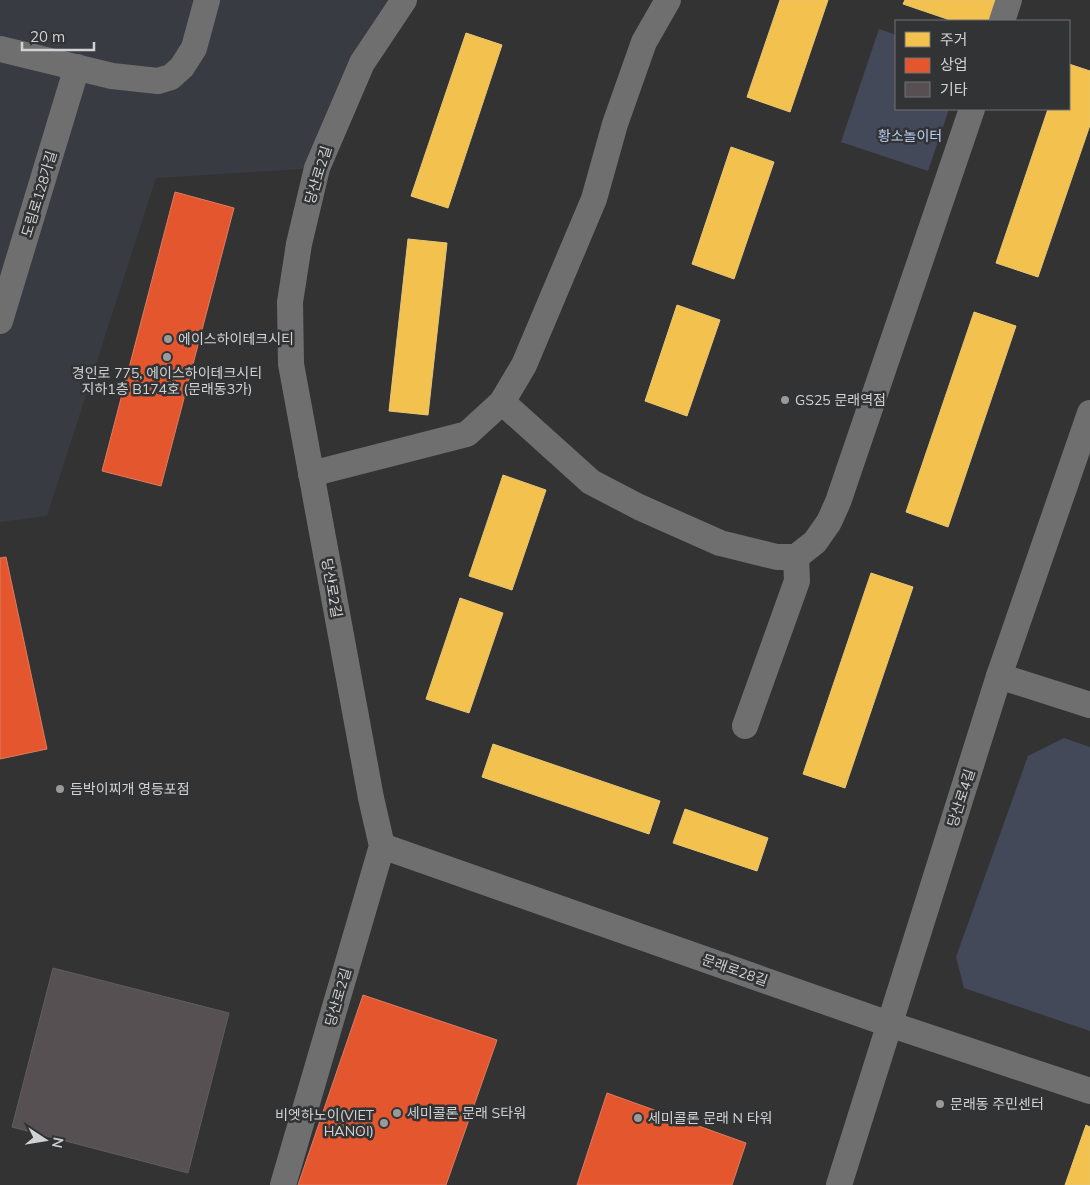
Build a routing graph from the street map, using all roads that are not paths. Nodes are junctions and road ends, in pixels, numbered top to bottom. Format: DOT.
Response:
graph roads {
  1 [pos="207,0"];
  2 [pos="404,0"];
  3 [pos="668,0"];
  4 [pos="1010,0"];
  5 [pos="1002,20"];
  6 [pos="0,49"];
  7 [pos="77,68"];
  8 [pos="972,110"];
  9 [pos="0,321"];
  10 [pos="502,402"];
  11 [pos="1090,413"];
  12 [pos="311,474"];
  13 [pos="796,557"];
  14 [pos="1000,676"];
  15 [pos="1090,705"];
  16 [pos="745,726"];
  17 [pos="382,846"];
  18 [pos="890,1024"];
  19 [pos="1090,1091"];
  20 [pos="283,1185"];
  21 [pos="839,1185"];
  1 -- 7 [label="street"];
  2 -- 12 [label="street, 당산로2길"];
  3 -- 10 [label="street"];
  4 -- 5 [label="street"];
  6 -- 7 [label="street"];
  7 -- 9 [label="street, 도림로128가길"];
  8 -- 13 [label="street"];
  10 -- 12 [label="street"];
  10 -- 13 [label="street"];
  11 -- 14 [label="street, 당산로4길"];
  12 -- 17 [label="street, 당산로2길"];
  13 -- 16 [label="street"];
  14 -- 15 [label="street"];
  14 -- 18 [label="street, 당산로4길"];
  17 -- 18 [label="street, 문래로28길"];
  17 -- 20 [label="street, 당산로2길"];
  18 -- 19 [label="street, 문래로28길"];
  18 -- 21 [label="street, 당산로4길"];
}
